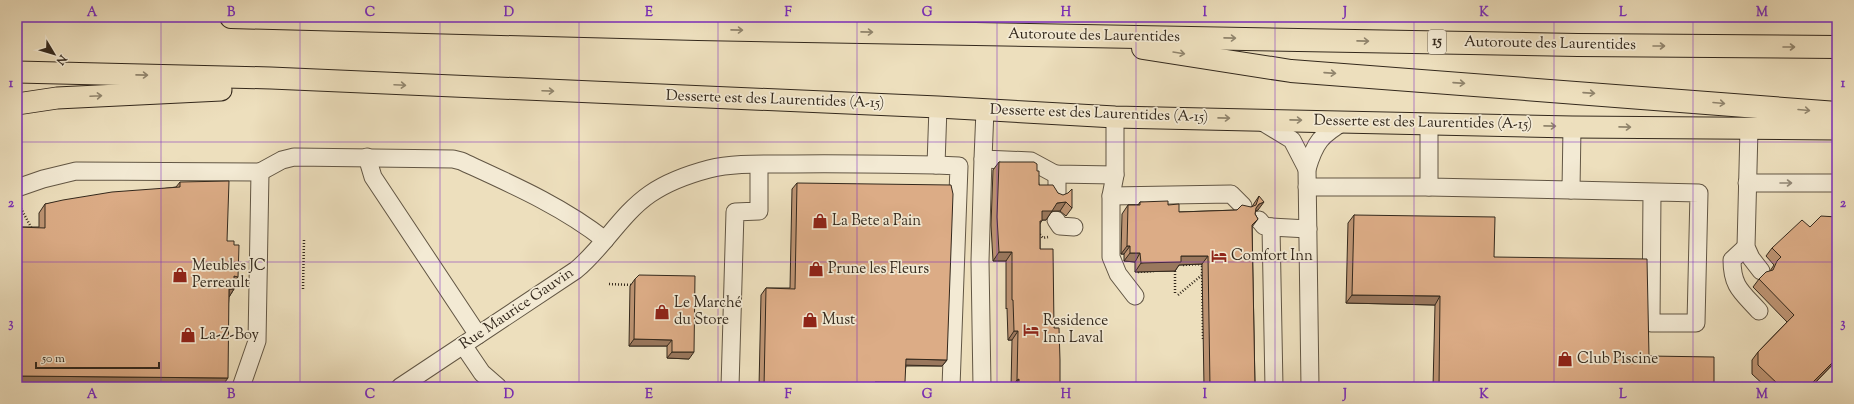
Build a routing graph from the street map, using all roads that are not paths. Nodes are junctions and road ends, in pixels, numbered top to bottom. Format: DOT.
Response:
graph roads {
  1 [pos="231,17"];
  2 [pos="655,17"];
  3 [pos="698,29"];
  4 [pos="1071,36"];
  5 [pos="1837,47"];
  6 [pos="17,72"];
  7 [pos="361,83"];
  8 [pos="17,104"];
  9 [pos="938,107"];
  10 [pos="985,110"];
  11 [pos="1837,113"];
  12 [pos="1115,116"];
  13 [pos="1257,119"];
  14 [pos="1345,121"];
  15 [pos="1429,123"];
  16 [pos="1572,126"];
  17 [pos="1749,129"];
  18 [pos="1837,129"];
  19 [pos="368,157"];
  20 [pos="983,159"];
  21 [pos="759,165"];
  22 [pos="936,165"];
  23 [pos="1307,169"];
  24 [pos="260,172"];
  25 [pos="1057,174"];
  26 [pos="1115,175"];
  27 [pos="1747,183"];
  28 [pos="1837,184"];
  29 [pos="1307,186"];
  30 [pos="1429,187"];
  31 [pos="17,188"];
  32 [pos="1571,190"];
  33 [pos="1652,192"];
  34 [pos="1057,193"];
  35 [pos="1111,196"];
  36 [pos="1243,206"];
  37 [pos="1056,220"];
  38 [pos="1074,227"];
  39 [pos="1308,228"];
  40 [pos="605,240"];
  41 [pos="1746,247"];
  42 [pos="1761,270"];
  43 [pos="1135,296"];
  44 [pos="1759,311"];
  45 [pos="478,335"];
  46 [pos="463,345"];
  47 [pos="483,380"];
  48 [pos="241,387"];
  49 [pos="400,387"];
  50 [pos="498,387"];
  51 [pos="730,387"];
  52 [pos="951,387"];
  53 [pos="982,387"];
  54 [pos="1274,387"];
  55 [pos="1310,387"];
  1 -- 3 [label="highway, Autoroute des Laurentides / 15"];
  2 -- 3 [label="street"];
  3 -- 4 [label="highway, Autoroute des Laurentides / 15, one-way"];
  4 -- 5 [label="highway, Autoroute des Laurentides / 15, one-way"];
  4 -- 11 [label="highway, one-way"];
  6 -- 7 [label="main road, one-way"];
  8 -- 7 [label="main road, one-way"];
  7 -- 9 [label="main road, Desserte est des Laurentides (A-15), one-way"];
  9 -- 10 [label="main road, Desserte est des Laurentides (A-15)"];
  9 -- 22 [label="street"];
  10 -- 12 [label="main road, Desserte est des Laurentides (A-15)"];
  10 -- 20 [label="street"];
  12 -- 13 [label="main road, Desserte est des Laurentides (A-15), one-way"];
  12 -- 26 [label="street"];
  13 -- 14 [label="main road, Desserte est des Laurentides (A-15), one-way"];
  13 -- 23 [label="street"];
  14 -- 15 [label="main road, Desserte est des Laurentides (A-15)"];
  14 -- 23 [label="street"];
  15 -- 16 [label="main road, Desserte est des Laurentides (A-15), one-way"];
  15 -- 30 [label="street"];
  16 -- 17 [label="main road, Desserte est des Laurentides (A-15), one-way"];
  16 -- 32 [label="street"];
  17 -- 18 [label="main road, Desserte est des Laurentides (A-15)"];
  17 -- 27 [label="street"];
  19 -- 24 [label="street"];
  19 -- 40 [label="street"];
  19 -- 45 [label="street"];
  20 -- 25 [label="street"];
  20 -- 53 [label="street"];
  21 -- 22 [label="street, Rue Maurice Gauvin"];
  21 -- 40 [label="street, Rue Maurice Gauvin"];
  21 -- 51 [label="street"];
  22 -- 52 [label="street, Rue Maurice Gauvin"];
  23 -- 29 [label="street"];
  24 -- 31 [label="street"];
  24 -- 48 [label="street"];
  25 -- 26 [label="street"];
  25 -- 34 [label="street"];
  26 -- 35 [label="street"];
  27 -- 28 [label="street, one-way"];
  27 -- 41 [label="street"];
  29 -- 30 [label="street"];
  29 -- 39 [label="street"];
  30 -- 32 [label="street"];
  32 -- 33 [label="street"];
  33 -- 33 [label="street"];
  35 -- 36 [label="street"];
  35 -- 43 [label="street"];
  37 -- 38 [label="street"];
  39 -- 54 [label="street"];
  39 -- 55 [label="street"];
  40 -- 45 [label="street, Rue Maurice Gauvin"];
  41 -- 42 [label="street"];
  41 -- 44 [label="street"];
  45 -- 46 [label="street, Rue Maurice Gauvin"];
  46 -- 47 [label="street"];
  46 -- 49 [label="street, Rue Maurice Gauvin"];
  47 -- 50 [label="street"];
}
